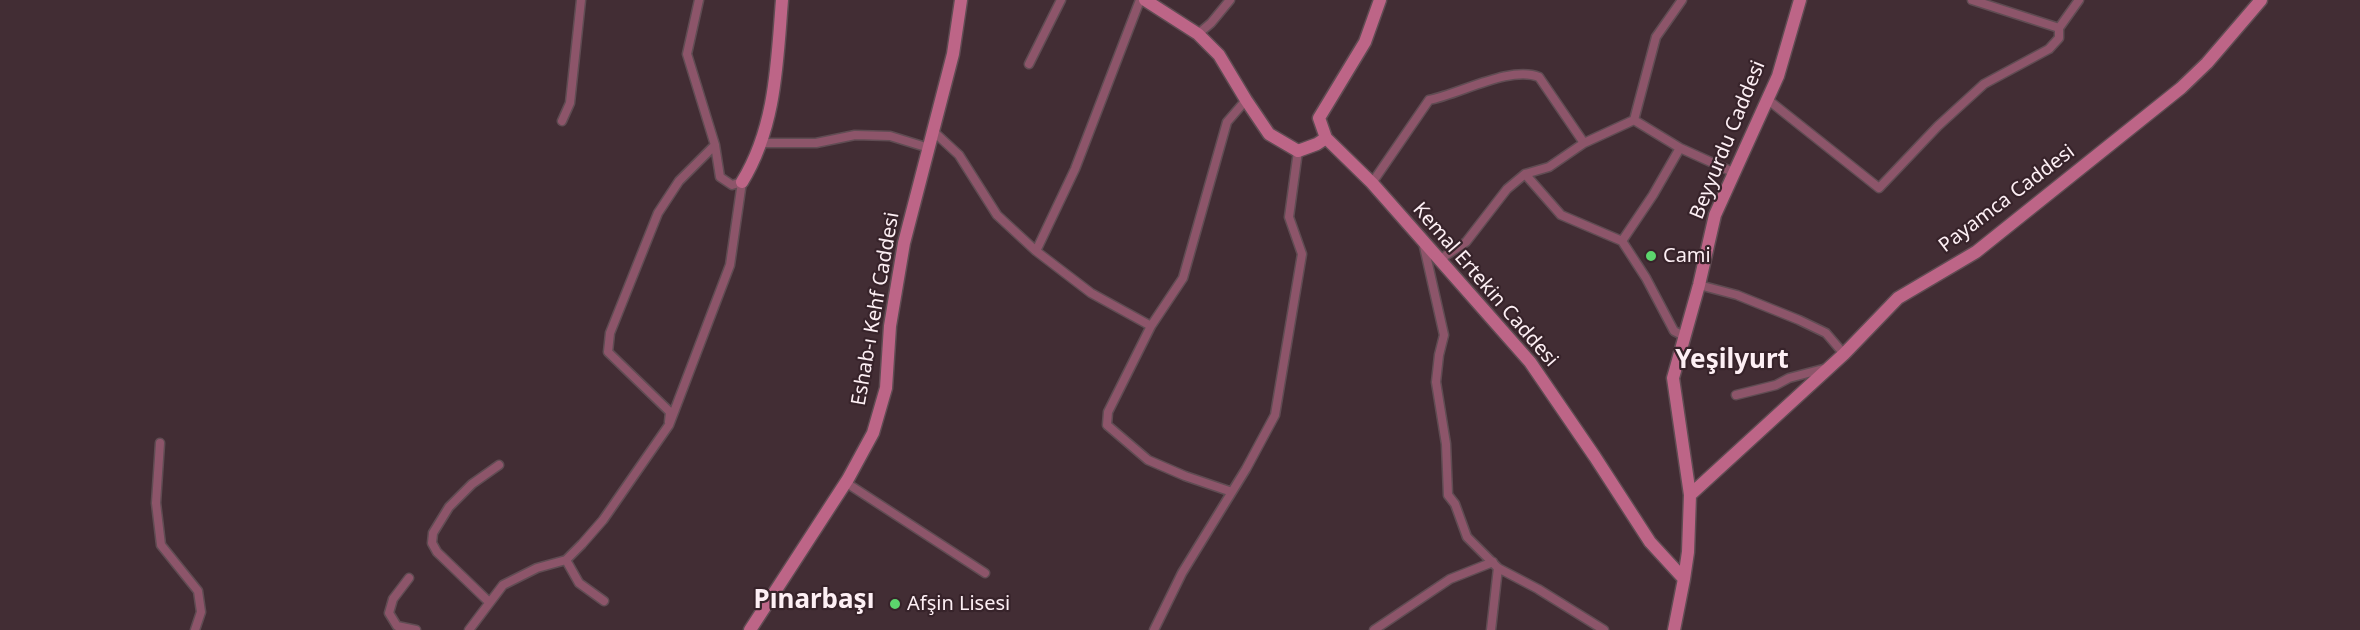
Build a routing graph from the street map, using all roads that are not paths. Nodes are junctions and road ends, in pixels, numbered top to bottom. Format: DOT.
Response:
graph roads {
  1 [pos="581,0"];
  2 [pos="699,0"];
  3 [pos="782,0"];
  4 [pos="961,0"];
  5 [pos="1061,0"];
  6 [pos="1142,0"];
  7 [pos="1230,0"];
  8 [pos="1380,0"];
  9 [pos="1682,0"];
  10 [pos="1800,0"];
  11 [pos="1972,0"];
  12 [pos="2079,0"];
  13 [pos="2261,0"];
  14 [pos="2059,28"];
  15 [pos="1198,34"];
  16 [pos="1029,64"];
  17 [pos="1767,99"];
  18 [pos="1246,100"];
  19 [pos="1634,120"];
  20 [pos="562,121"];
  21 [pos="933,131"];
  22 [pos="1326,138"];
  23 [pos="759,143"];
  24 [pos="1584,143"];
  25 [pos="715,145"];
  26 [pos="929,148"];
  27 [pos="1680,148"];
  28 [pos="1298,151"];
  29 [pos="1735,173"];
  30 [pos="1525,174"];
  31 [pos="742,182"];
  32 [pos="1372,183"];
  33 [pos="1622,241"];
  34 [pos="1422,242"];
  35 [pos="1036,251"];
  36 [pos="1440,260"];
  37 [pos="1699,285"];
  38 [pos="1151,326"];
  39 [pos="1684,336"];
  40 [pos="1844,354"];
  41 [pos="1830,367"];
  42 [pos="1736,395"];
  43 [pos="669,425"];
  44 [pos="160,443"];
  45 [pos="499,465"];
  46 [pos="845,482"];
  47 [pos="1232,492"];
  48 [pos="1690,495"];
  49 [pos="566,560"];
  50 [pos="1496,565"];
  51 [pos="985,573"];
  52 [pos="409,578"];
  53 [pos="1684,579"];
  54 [pos="604,601"];
  55 [pos="489,602"];
  56 [pos="195,630"];
  57 [pos="416,630"];
  58 [pos="469,630"];
  59 [pos="750,630"];
  60 [pos="1154,630"];
  61 [pos="1374,630"];
  62 [pos="1491,630"];
  63 [pos="1604,630"];
  64 [pos="1674,630"];
  1 -- 20 [label="street"];
  2 -- 25 [label="street"];
  3 -- 23 [label="street"];
  4 -- 21 [label="street, Eshab-ı Kehf Caddesi"];
  5 -- 16 [label="street"];
  6 -- 15 [label="street"];
  6 -- 35 [label="street"];
  7 -- 15 [label="street"];
  8 -- 22 [label="street"];
  9 -- 19 [label="street"];
  10 -- 17 [label="street, Beyyurdu Caddesi"];
  11 -- 14 [label="street"];
  12 -- 14 [label="street"];
  13 -- 40 [label="street, Payamca Caddesi"];
  14 -- 17 [label="street"];
  15 -- 18 [label="street"];
  17 -- 29 [label="street, Beyyurdu Caddesi"];
  18 -- 28 [label="street"];
  18 -- 38 [label="street"];
  19 -- 24 [label="street"];
  19 -- 27 [label="street"];
  21 -- 26 [label="street, Eshab-ı Kehf Caddesi"];
  21 -- 35 [label="street"];
  22 -- 28 [label="street"];
  22 -- 32 [label="street, Kemal Ertekin Caddesi"];
  23 -- 26 [label="street"];
  23 -- 31 [label="street"];
  24 -- 30 [label="street"];
  24 -- 32 [label="street"];
  25 -- 31 [label="street"];
  25 -- 43 [label="street"];
  26 -- 46 [label="street, Eshab-ı Kehf Caddesi"];
  27 -- 29 [label="street"];
  27 -- 33 [label="street"];
  28 -- 47 [label="street"];
  29 -- 37 [label="street, Beyyurdu Caddesi"];
  30 -- 33 [label="street"];
  30 -- 36 [label="street"];
  31 -- 43 [label="street"];
  32 -- 34 [label="street, Kemal Ertekin Caddesi"];
  33 -- 39 [label="street"];
  34 -- 36 [label="street, Kemal Ertekin Caddesi"];
  34 -- 50 [label="street"];
  35 -- 38 [label="street"];
  36 -- 53 [label="street, Kemal Ertekin Caddesi"];
  37 -- 39 [label="street, Beyyurdu Caddesi"];
  37 -- 40 [label="street"];
  38 -- 47 [label="street"];
  39 -- 48 [label="street, Beyyurdu Caddesi"];
  40 -- 41 [label="street, Payamca Caddesi"];
  41 -- 42 [label="street"];
  41 -- 48 [label="street, Payamca Caddesi"];
  43 -- 49 [label="street"];
  44 -- 56 [label="street"];
  45 -- 55 [label="street"];
  46 -- 51 [label="street"];
  46 -- 59 [label="street, Eshab-ı Kehf Caddesi"];
  47 -- 60 [label="street"];
  48 -- 53 [label="street, Beyyurdu Caddesi"];
  49 -- 54 [label="street"];
  49 -- 55 [label="street"];
  50 -- 61 [label="street"];
  50 -- 62 [label="street"];
  50 -- 63 [label="street"];
  52 -- 57 [label="street"];
  53 -- 64 [label="street"];
  55 -- 58 [label="street"];
}
